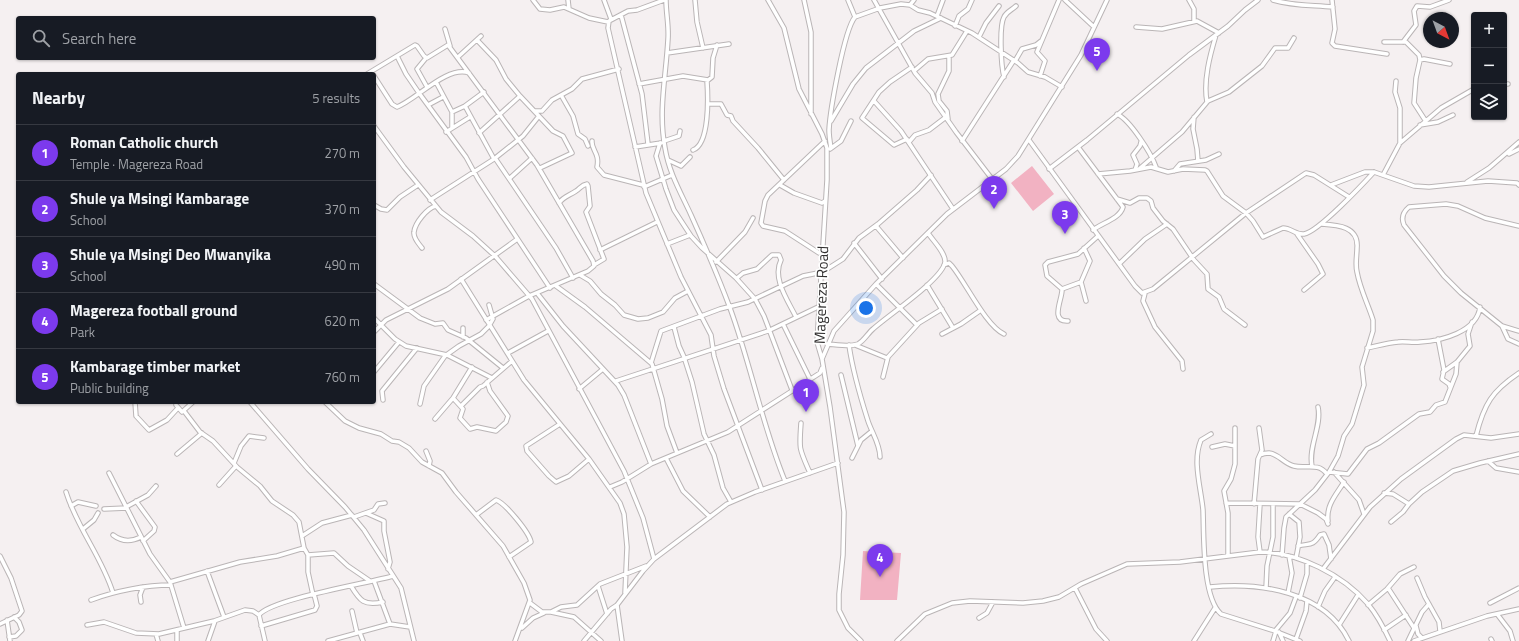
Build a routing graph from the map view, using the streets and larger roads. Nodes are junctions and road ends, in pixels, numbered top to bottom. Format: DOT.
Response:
graph roads {
  1 [pos="532,0"];
  2 [pos="568,0"];
  3 [pos="604,0"];
  4 [pos="665,0"];
  5 [pos="694,0"];
  6 [pos="768,0"];
  7 [pos="804,0"];
  8 [pos="848,0"];
  9 [pos="874,0"];
  10 [pos="914,0"];
  11 [pos="943,0"];
  12 [pos="972,0"];
  13 [pos="1059,0"];
  14 [pos="1065,0"];
  15 [pos="1107,0"];
  16 [pos="1189,0"];
  17 [pos="1258,0"];
  18 [pos="1273,0"];
  19 [pos="1332,0"];
  20 [pos="1449,0"];
  21 [pos="1303,2"];
  22 [pos="910,5"];
  23 [pos="999,6"];
  24 [pos="1016,6"];
  25 [pos="1333,7"];
  26 [pos="880,8"];
  27 [pos="568,9"];
  28 [pos="621,15"];
  29 [pos="854,17"];
  30 [pos="939,17"];
  31 [pos="610,21"];
  32 [pos="1194,21"];
  33 [pos="955,26"];
  34 [pos="1094,27"];
  35 [pos="1136,27"];
  36 [pos="445,29"];
  37 [pos="967,31"];
  38 [pos="1218,34"];
  39 [pos="481,36"];
  40 [pos="979,37"];
  41 [pos="1294,38"];
  42 [pos="477,40"];
  43 [pos="1041,41"];
  44 [pos="1384,42"];
  45 [pos="1403,42"];
  46 [pos="729,44"];
  47 [pos="899,44"];
  48 [pos="717,45"];
  49 [pos="702,48"];
  50 [pos="451,49"];
  51 [pos="1001,51"];
  52 [pos="667,53"];
  53 [pos="1387,54"];
  54 [pos="397,56"];
  55 [pos="949,56"];
  56 [pos="458,57"];
  57 [pos="426,58"];
  58 [pos="1014,60"];
  59 [pos="1420,60"];
  60 [pos="1450,64"];
  61 [pos="912,67"];
  62 [pos="619,69"];
  63 [pos="914,71"];
  64 [pos="376,72"];
  65 [pos="470,73"];
  66 [pos="1040,76"];
  67 [pos="1004,77"];
  68 [pos="376,78"];
  69 [pos="708,80"];
  70 [pos="663,81"];
  71 [pos="1396,81"];
  72 [pos="436,82"];
  73 [pos="639,84"];
  74 [pos="427,87"];
  75 [pos="1062,87"];
  76 [pos="1471,91"];
  77 [pos="484,92"];
  78 [pos="419,93"];
  79 [pos="561,95"];
  80 [pos="520,96"];
  81 [pos="444,97"];
  82 [pos="874,101"];
  83 [pos="1207,102"];
  84 [pos="708,104"];
  85 [pos="428,106"];
  86 [pos="465,106"];
  87 [pos="534,110"];
  88 [pos="452,112"];
  89 [pos="811,114"];
  90 [pos="1117,114"];
  91 [pos="501,115"];
  92 [pos="539,116"];
  93 [pos="1195,116"];
  94 [pos="1453,116"];
  95 [pos="470,117"];
  96 [pos="947,119"];
  97 [pos="1425,120"];
  98 [pos="851,121"];
  99 [pos="830,123"];
  100 [pos="1419,125"];
  101 [pos="452,127"];
  102 [pos="376,129"];
  103 [pos="680,131"];
  104 [pos="446,132"];
  105 [pos="479,133"];
  106 [pos="519,138"];
  107 [pos="592,140"];
  108 [pos="1029,140"];
  109 [pos="825,141"];
  110 [pos="908,141"];
  111 [pos="962,141"];
  112 [pos="663,142"];
  113 [pos="1141,142"];
  114 [pos="1519,142"];
  115 [pos="1400,143"];
  116 [pos="648,144"];
  117 [pos="588,146"];
  118 [pos="1078,146"];
  119 [pos="635,147"];
  120 [pos="829,149"];
  121 [pos="1519,149"];
  122 [pos="694,150"];
  123 [pos="1219,154"];
  124 [pos="1506,155"];
  125 [pos="690,157"];
  126 [pos="1152,157"];
  127 [pos="495,158"];
  128 [pos="532,158"];
  129 [pos="668,160"];
  130 [pos="1198,162"];
  131 [pos="1156,167"];
  132 [pos="540,168"];
  133 [pos="1049,169"];
  134 [pos="1136,170"];
  135 [pos="1174,171"];
  136 [pos="473,172"];
  137 [pos="1374,172"];
  138 [pos="1098,174"];
  139 [pos="672,175"];
  140 [pos="931,175"];
  141 [pos="1383,175"];
  142 [pos="510,178"];
  143 [pos="662,179"];
  144 [pos="992,179"];
  145 [pos="784,180"];
  146 [pos="1466,183"];
  147 [pos="418,185"];
  148 [pos="780,185"];
  149 [pos="1331,185"];
  150 [pos="1519,185"];
  151 [pos="643,186"];
  152 [pos="1349,197"];
  153 [pos="1117,199"];
  154 [pos="430,200"];
  155 [pos="825,201"];
  156 [pos="559,203"];
  157 [pos="376,206"];
  158 [pos="436,206"];
  159 [pos="953,209"];
  160 [pos="1246,213"];
  161 [pos="753,218"];
  162 [pos="657,222"];
  163 [pos="1167,224"];
  164 [pos="1321,224"];
  165 [pos="876,226"];
  166 [pos="1519,226"];
  167 [pos="1093,230"];
  168 [pos="928,233"];
  169 [pos="1296,233"];
  170 [pos="690,235"];
  171 [pos="1098,236"];
  172 [pos="516,240"];
  173 [pos="854,243"];
  174 [pos="667,244"];
  175 [pos="422,248"];
  176 [pos="1084,248"];
  177 [pos="600,250"];
  178 [pos="821,252"];
  179 [pos="495,256"];
  180 [pos="710,256"];
  181 [pos="1192,257"];
  182 [pos="903,258"];
  183 [pos="716,262"];
  184 [pos="1119,264"];
  185 [pos="594,265"];
  186 [pos="944,265"];
  187 [pos="820,270"];
  188 [pos="580,275"];
  189 [pos="573,278"];
  190 [pos="736,278"];
  191 [pos="461,279"];
  192 [pos="882,279"];
  193 [pos="1081,282"];
  194 [pos="876,284"];
  195 [pos="376,285"];
  196 [pos="927,285"];
  197 [pos="556,286"];
  198 [pos="781,287"];
  199 [pos="550,288"];
  200 [pos="1062,289"];
  201 [pos="1304,290"];
  202 [pos="688,291"];
  203 [pos="537,293"];
  204 [pos="1145,293"];
  205 [pos="529,296"];
  206 [pos="755,298"];
  207 [pos="1086,301"];
  208 [pos="489,305"];
  209 [pos="730,307"];
  210 [pos="818,307"];
  211 [pos="1480,307"];
  212 [pos="899,308"];
  213 [pos="942,309"];
  214 [pos="406,310"];
  215 [pos="980,310"];
  216 [pos="701,316"];
  217 [pos="492,317"];
  218 [pos="796,317"];
  219 [pos="376,320"];
  220 [pos="486,320"];
  221 [pos="1068,321"];
  222 [pos="1472,322"];
  223 [pos="381,324"];
  224 [pos="783,324"];
  225 [pos="1245,324"];
  226 [pos="917,325"];
  227 [pos="490,326"];
  228 [pos="1502,326"];
  229 [pos="674,327"];
  230 [pos="463,328"];
  231 [pos="953,328"];
  232 [pos="376,330"];
  233 [pos="548,331"];
  234 [pos="768,331"];
  235 [pos="1519,331"];
  236 [pos="942,334"];
  237 [pos="1004,334"];
  238 [pos="463,337"];
  239 [pos="1438,339"];
  240 [pos="469,340"];
  241 [pos="741,340"];
  242 [pos="399,342"];
  243 [pos="827,344"];
  244 [pos="1519,344"];
  245 [pos="851,345"];
  246 [pos="417,348"];
  247 [pos="1367,348"];
  248 [pos="714,349"];
  249 [pos="508,353"];
  250 [pos="447,355"];
  251 [pos="887,358"];
  252 [pos="685,359"];
  253 [pos="822,359"];
  254 [pos="512,361"];
  255 [pos="1458,362"];
  256 [pos="651,363"];
  257 [pos="472,367"];
  258 [pos="503,368"];
  259 [pos="654,368"];
  260 [pos="822,368"];
  261 [pos="604,369"];
  262 [pos="1183,369"];
  263 [pos="376,370"];
  264 [pos="1443,372"];
  265 [pos="1519,373"];
  266 [pos="841,375"];
  267 [pos="883,377"];
  268 [pos="492,378"];
  269 [pos="810,379"];
  270 [pos="616,381"];
  271 [pos="487,382"];
  272 [pos="1450,388"];
  273 [pos="579,389"];
  274 [pos="792,390"];
  275 [pos="453,398"];
  276 [pos="382,400"];
  277 [pos="134,404"];
  278 [pos="177,404"];
  279 [pos="191,404"];
  280 [pos="252,404"];
  281 [pos="328,404"];
  282 [pos="420,404"];
  283 [pos="461,406"];
  284 [pos="1318,407"];
  285 [pos="178,408"];
  286 [pos="762,410"];
  287 [pos="184,411"];
  288 [pos="435,419"];
  289 [pos="801,423"];
  290 [pos="560,424"];
  291 [pos="739,426"];
  292 [pos="1235,428"];
  293 [pos="1259,428"];
  294 [pos="872,431"];
  295 [pos="202,433"];
  296 [pos="1211,434"];
  297 [pos="1519,434"];
  298 [pos="1476,436"];
  299 [pos="264,438"];
  300 [pos="707,440"];
  301 [pos="858,446"];
  302 [pos="1235,446"];
  303 [pos="1212,447"];
  304 [pos="426,451"];
  305 [pos="677,453"];
  306 [pos="177,454"];
  307 [pos="1519,454"];
  308 [pos="1259,456"];
  309 [pos="880,457"];
  310 [pos="666,458"];
  311 [pos="852,458"];
  312 [pos="589,459"];
  313 [pos="1488,460"];
  314 [pos="838,463"];
  315 [pos="651,464"];
  316 [pos="235,465"];
  317 [pos="429,466"];
  318 [pos="1312,466"];
  319 [pos="1329,472"];
  320 [pos="1519,472"];
  321 [pos="109,473"];
  322 [pos="810,473"];
  323 [pos="1346,475"];
  324 [pos="627,478"];
  325 [pos="785,481"];
  326 [pos="1345,483"];
  327 [pos="219,485"];
  328 [pos="156,486"];
  329 [pos="610,487"];
  330 [pos="762,490"];
  331 [pos="66,492"];
  332 [pos="1384,493"];
  333 [pos="136,501"];
  334 [pos="731,502"];
  335 [pos="385,503"];
  336 [pos="1226,503"];
  337 [pos="1254,504"];
  338 [pos="1260,504"];
  339 [pos="1300,504"];
  340 [pos="1409,504"];
  341 [pos="1273,505"];
  342 [pos="71,506"];
  343 [pos="96,506"];
  344 [pos="127,507"];
  345 [pos="104,509"];
  346 [pos="98,512"];
  347 [pos="366,513"];
  348 [pos="1289,514"];
  349 [pos="1364,514"];
  350 [pos="476,515"];
  351 [pos="353,516"];
  352 [pos="710,517"];
  353 [pos="1391,522"];
  354 [pos="83,528"];
  355 [pos="113,535"];
  356 [pos="302,536"];
  357 [pos="142,539"];
  358 [pos="1298,546"];
  359 [pos="304,548"];
  360 [pos="1260,552"];
  361 [pos="1270,552"];
  362 [pos="1282,554"];
  363 [pos="0,556"];
  364 [pos="308,556"];
  365 [pos="1228,556"];
  366 [pos="1289,556"];
  367 [pos="509,557"];
  368 [pos="1296,558"];
  369 [pos="654,559"];
  370 [pos="1204,559"];
  371 [pos="1331,559"];
  372 [pos="1307,562"];
  373 [pos="648,565"];
  374 [pos="1414,567"];
  375 [pos="388,569"];
  376 [pos="1324,569"];
  377 [pos="207,572"];
  378 [pos="626,574"];
  379 [pos="393,576"];
  380 [pos="1335,577"];
  381 [pos="1417,578"];
  382 [pos="372,581"];
  383 [pos="171,583"];
  384 [pos="351,586"];
  385 [pos="598,586"];
  386 [pos="143,587"];
  387 [pos="1210,587"];
  388 [pos="1075,588"];
  389 [pos="1266,588"];
  390 [pos="1388,588"];
  391 [pos="1519,588"];
  392 [pos="113,593"];
  393 [pos="1288,593"];
  394 [pos="625,594"];
  395 [pos="314,595"];
  396 [pos="1358,595"];
  397 [pos="1298,598"];
  398 [pos="91,600"];
  399 [pos="1307,601"];
  400 [pos="141,602"];
  401 [pos="383,602"];
  402 [pos="993,602"];
  403 [pos="1490,603"];
  404 [pos="530,604"];
  405 [pos="1368,604"];
  406 [pos="1429,604"];
  407 [pos="617,605"];
  408 [pos="1318,607"];
  409 [pos="1216,608"];
  410 [pos="1519,609"];
  411 [pos="352,611"];
  412 [pos="551,612"];
  413 [pos="544,613"];
  414 [pos="607,614"];
  415 [pos="1497,614"];
  416 [pos="259,615"];
  417 [pos="1406,615"];
  418 [pos="14,617"];
  419 [pos="224,618"];
  420 [pos="979,618"];
  421 [pos="7,620"];
  422 [pos="215,621"];
  423 [pos="0,624"];
  424 [pos="390,624"];
  425 [pos="88,625"];
  426 [pos="1338,625"];
  427 [pos="261,626"];
  428 [pos="410,627"];
  429 [pos="1415,627"];
  430 [pos="184,628"];
  431 [pos="177,630"];
  432 [pos="519,630"];
  433 [pos="1384,630"];
  434 [pos="1277,631"];
  435 [pos="591,632"];
  436 [pos="1440,632"];
  437 [pos="358,633"];
  438 [pos="156,634"];
  439 [pos="1429,636"];
  440 [pos="1422,638"];
  441 [pos="10,639"];
  442 [pos="1298,640"];
  443 [pos="158,641"];
  444 [pos="177,641"];
  445 [pos="208,641"];
  446 [pos="265,641"];
  447 [pos="328,641"];
  448 [pos="363,641"];
  449 [pos="414,641"];
  450 [pos="515,641"];
  451 [pos="584,641"];
  452 [pos="601,641"];
  453 [pos="622,641"];
  454 [pos="861,641"];
  455 [pos="897,641"];
  456 [pos="1107,641"];
  457 [pos="1194,641"];
  458 [pos="1273,641"];
  459 [pos="1283,641"];
  460 [pos="1349,641"];
  461 [pos="1390,641"];
  462 [pos="1408,641"];
  463 [pos="1414,641"];
  464 [pos="1431,641"];
  465 [pos="1513,641"];
  1 -- 27 [label="street"];
  2 -- 27 [label="street"];
  3 -- 31 [label="street"];
  4 -- 28 [label="street"];
  4 -- 52 [label="street"];
  5 -- 49 [label="street"];
  6 -- 89 [label="street, Magereza Road"];
  7 -- 89 [label="street"];
  8 -- 29 [label="street"];
  9 -- 26 [label="street"];
  10 -- 22 [label="street"];
  11 -- 30 [label="street"];
  12 -- 33 [label="street"];
  13 -- 43 [label="street"];
  14 -- 34 [label="street"];
  15 -- 34 [label="street"];
  16 -- 32 [label="street"];
  17 -- 38 [label="street"];
  18 -- 21 [label="street"];
  19 -- 25 [label="street"];
  20 -- 45 [label="street"];
  21 -- 25 [label="street"];
  22 -- 26 [label="street"];
  22 -- 30 [label="street"];
  23 -- 40 [label="street"];
  24 -- 51 [label="street"];
  25 -- 53 [label="street"];
  26 -- 29 [label="street"];
  26 -- 47 [label="street"];
  27 -- 31 [label="street"];
  28 -- 31 [label="street"];
  28 -- 73 [label="street"];
  29 -- 99 [label="street"];
  30 -- 33 [label="street"];
  30 -- 47 [label="street"];
  31 -- 62 [label="street"];
  32 -- 35 [label="street"];
  32 -- 38 [label="street"];
  33 -- 37 [label="street"];
  34 -- 75 [label="street"];
  36 -- 50 [label="street"];
  37 -- 40 [label="street"];
  37 -- 55 [label="street"];
  38 -- 83 [label="street"];
  38 -- 90 [label="street"];
  39 -- 42 [label="street"];
  40 -- 51 [label="street"];
  41 -- 83 [label="street"];
  42 -- 56 [label="street"];
  42 -- 80 [label="street"];
  43 -- 58 [label="street"];
  43 -- 66 [label="street"];
  44 -- 45 [label="street"];
  45 -- 59 [label="street"];
  46 -- 48 [label="street"];
  47 -- 61 [label="street"];
  47 -- 99 [label="street"];
  48 -- 49 [label="street"];
  48 -- 69 [label="street"];
  49 -- 52 [label="street"];
  50 -- 56 [label="street"];
  50 -- 57 [label="street"];
  51 -- 58 [label="street"];
  51 -- 67 [label="street"];
  52 -- 70 [label="street"];
  54 -- 57 [label="street"];
  54 -- 64 [label="street"];
  54 -- 78 [label="street"];
  55 -- 63 [label="street"];
  55 -- 96 [label="street"];
  56 -- 65 [label="street"];
  57 -- 74 [label="street"];
  58 -- 66 [label="street"];
  58 -- 67 [label="street"];
  59 -- 60 [label="street"];
  59 -- 97 [label="street"];
  61 -- 63 [label="street"];
  61 -- 82 [label="street"];
  62 -- 79 [label="street"];
  62 -- 119 [label="street"];
  63 -- 96 [label="street"];
  65 -- 72 [label="street"];
  65 -- 77 [label="street"];
  66 -- 75 [label="street"];
  67 -- 111 [label="street"];
  68 -- 78 [label="street"];
  69 -- 70 [label="street"];
  69 -- 84 [label="street"];
  70 -- 73 [label="street"];
  70 -- 112 [label="street"];
  71 -- 115 [label="street"];
  72 -- 74 [label="street"];
  72 -- 81 [label="street"];
  73 -- 116 [label="street"];
  74 -- 78 [label="street"];
  75 -- 108 [label="street"];
  76 -- 97 [label="street"];
  77 -- 86 [label="street"];
  77 -- 91 [label="street"];
  78 -- 85 [label="street"];
  79 -- 87 [label="street"];
  79 -- 117 [label="street"];
  80 -- 87 [label="street"];
  80 -- 91 [label="street"];
  81 -- 85 [label="street"];
  81 -- 88 [label="street"];
  82 -- 110 [label="street"];
  82 -- 110 [label="street"];
  83 -- 93 [label="street"];
  84 -- 122 [label="street"];
  84 -- 145 [label="street"];
  85 -- 104 [label="street"];
  86 -- 88 [label="street"];
  86 -- 95 [label="street"];
  87 -- 92 [label="street"];
  88 -- 101 [label="street"];
  89 -- 109 [label="street, Magereza Road"];
  90 -- 113 [label="street"];
  90 -- 118 [label="street"];
  91 -- 105 [label="street"];
  91 -- 106 [label="street"];
  92 -- 106 [label="street"];
  92 -- 132 [label="street"];
  93 -- 126 [label="street"];
  93 -- 130 [label="street"];
  94 -- 100 [label="street"];
  95 -- 101 [label="street"];
  95 -- 105 [label="street"];
  96 -- 110 [label="street"];
  96 -- 111 [label="street"];
  97 -- 100 [label="street"];
  98 -- 120 [label="street"];
  99 -- 120 [label="street"];
  100 -- 115 [label="street"];
  101 -- 104 [label="street"];
  102 -- 147 [label="street"];
  103 -- 112 [label="street"];
  104 -- 136 [label="street"];
  105 -- 127 [label="street"];
  106 -- 127 [label="street"];
  106 -- 128 [label="street"];
  107 -- 151 [label="street"];
  108 -- 133 [label="street"];
  108 -- 144 [label="street"];
  109 -- 120 [label="street, Magereza Road"];
  109 -- 145 [label="street"];
  110 -- 140 [label="street"];
  111 -- 144 [label="street"];
  112 -- 116 [label="street"];
  112 -- 129 [label="street"];
  112 -- 143 [label="street"];
  113 -- 126 [label="street"];
  113 -- 134 [label="street"];
  114 -- 124 [label="street"];
  115 -- 141 [label="street"];
  116 -- 119 [label="street"];
  118 -- 133 [label="street"];
  118 -- 138 [label="street"];
  119 -- 151 [label="street"];
  120 -- 155 [label="street, Magereza Road"];
  121 -- 124 [label="street"];
  123 -- 130 [label="street"];
  124 -- 146 [label="street"];
  125 -- 129 [label="street"];
  126 -- 131 [label="street"];
  126 -- 134 [label="street"];
  127 -- 136 [label="street"];
  127 -- 142 [label="street"];
  128 -- 132 [label="street"];
  128 -- 142 [label="street"];
  129 -- 139 [label="street"];
  130 -- 135 [label="street"];
  131 -- 134 [label="street"];
  131 -- 135 [label="street"];
  132 -- 156 [label="street"];
  133 -- 167 [label="street"];
  134 -- 138 [label="street"];
  135 -- 160 [label="street"];
  136 -- 154 [label="street"];
  136 -- 172 [label="street"];
  137 -- 141 [label="street"];
  137 -- 149 [label="street"];
  137 -- 152 [label="street"];
  138 -- 153 [label="street"];
  139 -- 143 [label="street"];
  139 -- 180 [label="street"];
  140 -- 159 [label="street"];
  140 -- 165 [label="street"];
  141 -- 146 [label="street"];
  142 -- 189 [label="street"];
  143 -- 151 [label="street"];
  143 -- 170 [label="street"];
  144 -- 159 [label="street"];
  145 -- 148 [label="street"];
  146 -- 150 [label="street"];
  147 -- 154 [label="street"];
  147 -- 157 [label="street"];
  148 -- 155 [label="street"];
  148 -- 178 [label="street"];
  149 -- 152 [label="street"];
  149 -- 160 [label="street"];
  151 -- 162 [label="street"];
  152 -- 164 [label="street"];
  153 -- 163 [label="street"];
  153 -- 167 [label="street"];
  154 -- 158 [label="street"];
  155 -- 178 [label="street, Magereza Road"];
  156 -- 177 [label="street"];
  156 -- 185 [label="street"];
  158 -- 175 [label="street"];
  158 -- 179 [label="street"];
  159 -- 168 [label="street"];
  160 -- 169 [label="street"];
  160 -- 181 [label="street"];
  161 -- 183 [label="street"];
  162 -- 174 [label="street"];
  162 -- 177 [label="street"];
  163 -- 181 [label="street"];
  163 -- 184 [label="street"];
  164 -- 169 [label="street"];
  164 -- 247 [label="street"];
  165 -- 173 [label="street"];
  165 -- 182 [label="street"];
  166 -- 211 [label="street"];
  167 -- 171 [label="street"];
  168 -- 182 [label="street"];
  168 -- 186 [label="street"];
  169 -- 201 [label="street"];
  170 -- 174 [label="street"];
  170 -- 180 [label="street"];
  171 -- 176 [label="street"];
  171 -- 184 [label="street"];
  172 -- 179 [label="street"];
  172 -- 199 [label="street"];
  173 -- 187 [label="street"];
  173 -- 192 [label="street"];
  174 -- 202 [label="street"];
  176 -- 193 [label="street"];
  176 -- 200 [label="street"];
  177 -- 185 [label="street"];
  178 -- 187 [label="street, Magereza Road"];
  179 -- 191 [label="street"];
  179 -- 205 [label="street"];
  180 -- 183 [label="street"];
  180 -- 209 [label="street"];
  181 -- 204 [label="street"];
  181 -- 225 [label="street"];
  182 -- 192 [label="street"];
  183 -- 190 [label="street"];
  184 -- 204 [label="street"];
  185 -- 188 [label="street"];
  186 -- 196 [label="street"];
  186 -- 215 [label="street"];
  187 -- 198 [label="street"];
  187 -- 210 [label="street, Magereza Road"];
  188 -- 189 [label="street"];
  188 -- 202 [label="street"];
  189 -- 197 [label="street"];
  190 -- 198 [label="street"];
  190 -- 206 [label="street"];
  191 -- 214 [label="street"];
  191 -- 220 [label="street"];
  192 -- 194 [label="street"];
  193 -- 200 [label="street"];
  193 -- 207 [label="street"];
  194 -- 212 [label="street"];
  194 -- 243 [label="street"];
  195 -- 214 [label="street"];
  196 -- 212 [label="street"];
  196 -- 213 [label="street"];
  197 -- 199 [label="street"];
  197 -- 256 [label="street"];
  198 -- 206 [label="street"];
  198 -- 218 [label="street"];
  199 -- 203 [label="street"];
  200 -- 221 [label="street"];
  202 -- 216 [label="street"];
  203 -- 205 [label="street"];
  203 -- 261 [label="street"];
  204 -- 262 [label="street"];
  205 -- 217 [label="street"];
  205 -- 233 [label="street"];
  206 -- 209 [label="street"];
  206 -- 234 [label="street"];
  208 -- 217 [label="street"];
  209 -- 216 [label="street"];
  209 -- 241 [label="street"];
  210 -- 218 [label="street"];
  210 -- 253 [label="street, Magereza Road"];
  211 -- 222 [label="street"];
  211 -- 228 [label="street"];
  212 -- 226 [label="street"];
  212 -- 245 [label="street"];
  213 -- 226 [label="street"];
  213 -- 231 [label="street"];
  214 -- 223 [label="street"];
  214 -- 238 [label="street"];
  215 -- 231 [label="street"];
  215 -- 237 [label="street"];
  216 -- 229 [label="street"];
  216 -- 248 [label="street"];
  217 -- 220 [label="street"];
  217 -- 227 [label="street"];
  218 -- 224 [label="street"];
  219 -- 223 [label="street"];
  220 -- 227 [label="street"];
  222 -- 239 [label="street"];
  222 -- 255 [label="street"];
  223 -- 232 [label="street"];
  223 -- 242 [label="street"];
  224 -- 234 [label="street"];
  224 -- 269 [label="street"];
  226 -- 251 [label="street"];
  227 -- 240 [label="street"];
  227 -- 249 [label="street"];
  228 -- 235 [label="street"];
  228 -- 244 [label="street"];
  229 -- 252 [label="street"];
  229 -- 256 [label="street"];
  230 -- 238 [label="street"];
  231 -- 236 [label="street"];
  233 -- 249 [label="street"];
  233 -- 273 [label="street"];
  234 -- 241 [label="street"];
  234 -- 274 [label="street"];
  238 -- 240 [label="street"];
  239 -- 247 [label="street"];
  239 -- 264 [label="street"];
  240 -- 250 [label="street"];
  240 -- 258 [label="street"];
  241 -- 248 [label="street"];
  241 -- 286 [label="street"];
  242 -- 246 [label="street"];
  242 -- 263 [label="street"];
  243 -- 245 [label="street"];
  243 -- 253 [label="street"];
  245 -- 251 [label="street"];
  245 -- 294 [label="street"];
  246 -- 250 [label="street"];
  246 -- 276 [label="street"];
  247 -- 319 [label="street"];
  248 -- 252 [label="street"];
  248 -- 291 [label="street"];
  249 -- 254 [label="street"];
  250 -- 257 [label="street"];
  250 -- 282 [label="street"];
  251 -- 267 [label="street"];
  252 -- 259 [label="street"];
  252 -- 300 [label="street"];
  253 -- 260 [label="street, Magereza Road"];
  254 -- 258 [label="street"];
  254 -- 290 [label="street"];
  255 -- 264 [label="street"];
  255 -- 272 [label="street"];
  256 -- 259 [label="street"];
  257 -- 268 [label="street"];
  257 -- 275 [label="street"];
  258 -- 268 [label="street"];
  259 -- 270 [label="street"];
  259 -- 305 [label="street"];
  260 -- 269 [label="street"];
  260 -- 314 [label="street, Magereza Road"];
  261 -- 270 [label="street"];
  261 -- 273 [label="street"];
  264 -- 272 [label="street"];
  265 -- 298 [label="street"];
  266 -- 301 [label="street"];
  268 -- 271 [label="street"];
  269 -- 274 [label="street"];
  270 -- 315 [label="street"];
  271 -- 283 [label="street"];
  271 -- 283 [label="street"];
  272 -- 323 [label="street"];
  273 -- 324 [label="street"];
  274 -- 286 [label="street"];
  275 -- 283 [label="street"];
  275 -- 288 [label="street"];
  277 -- 285 [label="street"];
  278 -- 285 [label="street"];
  279 -- 287 [label="street"];
  280 -- 351 [label="street"];
  281 -- 317 [label="street"];
  284 -- 318 [label="street"];
  285 -- 287 [label="street"];
  286 -- 291 [label="street"];
  286 -- 325 [label="street"];
  287 -- 295 [label="street"];
  289 -- 322 [label="street"];
  290 -- 312 [label="street"];
  290 -- 312 [label="street"];
  291 -- 300 [label="street"];
  291 -- 330 [label="street"];
  292 -- 302 [label="street"];
  293 -- 308 [label="street"];
  294 -- 301 [label="street"];
  294 -- 309 [label="street"];
  295 -- 306 [label="street"];
  295 -- 316 [label="street"];
  296 -- 370 [label="street"];
  297 -- 298 [label="street"];
  298 -- 332 [label="street"];
  299 -- 316 [label="street"];
  300 -- 305 [label="street"];
  300 -- 334 [label="street"];
  301 -- 311 [label="street"];
  302 -- 303 [label="street"];
  302 -- 336 [label="street"];
  304 -- 317 [label="street"];
  305 -- 310 [label="street"];
  307 -- 313 [label="street"];
  308 -- 318 [label="street"];
  308 -- 337 [label="street"];
  310 -- 315 [label="street"];
  310 -- 352 [label="street"];
  312 -- 329 [label="street"];
  313 -- 320 [label="street"];
  313 -- 340 [label="street"];
  314 -- 322 [label="street"];
  314 -- 454 [label="street, Magereza Road"];
  315 -- 324 [label="street"];
  316 -- 327 [label="street"];
  316 -- 356 [label="street"];
  317 -- 350 [label="street"];
  318 -- 319 [label="street"];
  319 -- 323 [label="street"];
  319 -- 326 [label="street"];
  319 -- 339 [label="street"];
  321 -- 344 [label="street"];
  322 -- 325 [label="street"];
  323 -- 326 [label="street"];
  324 -- 329 [label="street"];
  324 -- 369 [label="street"];
  325 -- 330 [label="street"];
  326 -- 339 [label="street"];
  326 -- 349 [label="street"];
  328 -- 333 [label="street"];
  329 -- 378 [label="street"];
  330 -- 334 [label="street"];
  331 -- 342 [label="street"];
  332 -- 340 [label="street"];
  332 -- 349 [label="street"];
  333 -- 344 [label="street"];
  333 -- 357 [label="street"];
  334 -- 352 [label="street"];
  335 -- 347 [label="street"];
  336 -- 337 [label="street"];
  336 -- 365 [label="street"];
  337 -- 338 [label="street"];
  338 -- 341 [label="street"];
  338 -- 360 [label="street"];
  339 -- 341 [label="street"];
  339 -- 348 [label="street"];
  340 -- 353 [label="street"];
  341 -- 361 [label="street"];
  342 -- 343 [label="street"];
  342 -- 354 [label="street"];
  344 -- 345 [label="street"];
  344 -- 357 [label="street"];
  346 -- 354 [label="street"];
  347 -- 351 [label="street"];
  347 -- 375 [label="street"];
  348 -- 358 [label="street"];
  348 -- 362 [label="street"];
  349 -- 371 [label="street"];
  350 -- 367 [label="street"];
  350 -- 367 [label="street"];
  351 -- 356 [label="street"];
  351 -- 375 [label="street"];
  352 -- 369 [label="street"];
  354 -- 392 [label="street"];
  355 -- 357 [label="street"];
  356 -- 359 [label="street"];
  357 -- 383 [label="street"];
  358 -- 368 [label="street"];
  358 -- 371 [label="street"];
  359 -- 364 [label="street"];
  359 -- 377 [label="street"];
  360 -- 361 [label="street"];
  360 -- 365 [label="street"];
  361 -- 362 [label="street"];
  361 -- 389 [label="street"];
  362 -- 366 [label="street"];
  363 -- 418 [label="street"];
  364 -- 382 [label="street"];
  364 -- 395 [label="street"];
  365 -- 370 [label="street"];
  366 -- 368 [label="street"];
  366 -- 393 [label="street"];
  367 -- 404 [label="street"];
  368 -- 372 [label="street"];
  369 -- 373 [label="street"];
  370 -- 387 [label="street"];
  370 -- 388 [label="street"];
  371 -- 376 [label="street"];
  372 -- 376 [label="street"];
  372 -- 397 [label="street"];
  373 -- 378 [label="street"];
  373 -- 394 [label="street"];
  374 -- 390 [label="street"];
  375 -- 379 [label="street"];
  376 -- 380 [label="street"];
  377 -- 383 [label="street"];
  377 -- 419 [label="street"];
  378 -- 385 [label="street"];
  378 -- 394 [label="street"];
  379 -- 382 [label="street"];
  379 -- 428 [label="street"];
  380 -- 396 [label="street"];
  380 -- 408 [label="street"];
  381 -- 406 [label="street"];
  382 -- 384 [label="street"];
  382 -- 401 [label="street"];
  383 -- 386 [label="street"];
  383 -- 430 [label="street"];
  384 -- 395 [label="street"];
  384 -- 401 [label="street"];
  385 -- 412 [label="street"];
  385 -- 414 [label="street"];
  386 -- 392 [label="street"];
  386 -- 400 [label="street"];
  387 -- 389 [label="street"];
  387 -- 409 [label="street"];
  388 -- 402 [label="street"];
  388 -- 456 [label="street"];
  389 -- 393 [label="street"];
  390 -- 405 [label="street"];
  390 -- 417 [label="street"];
  391 -- 403 [label="street"];
  392 -- 398 [label="street"];
  393 -- 397 [label="street"];
  394 -- 407 [label="street"];
  395 -- 416 [label="street"];
  395 -- 427 [label="street"];
  396 -- 405 [label="street"];
  396 -- 426 [label="street"];
  397 -- 399 [label="street"];
  397 -- 434 [label="street"];
  399 -- 408 [label="street"];
  399 -- 442 [label="street"];
  401 -- 424 [label="street"];
  402 -- 420 [label="street"];
  402 -- 455 [label="street"];
  404 -- 413 [label="street"];
  404 -- 432 [label="street"];
  405 -- 433 [label="street"];
  406 -- 429 [label="street"];
  406 -- 436 [label="street"];
  407 -- 414 [label="street"];
  407 -- 453 [label="street"];
  408 -- 426 [label="street"];
  409 -- 434 [label="street"];
  409 -- 457 [label="street"];
  410 -- 415 [label="street"];
  411 -- 437 [label="street"];
  412 -- 413 [label="street"];
  412 -- 435 [label="street"];
  413 -- 432 [label="street"];
  414 -- 435 [label="street"];
  415 -- 436 [label="street"];
  415 -- 465 [label="street"];
  416 -- 419 [label="street"];
  416 -- 427 [label="street"];
  417 -- 429 [label="street"];
  417 -- 433 [label="street"];
  418 -- 421 [label="street"];
  418 -- 441 [label="street"];
  419 -- 422 [label="street"];
  421 -- 423 [label="street"];
  421 -- 441 [label="street"];
  422 -- 430 [label="street"];
  422 -- 445 [label="street"];
  424 -- 428 [label="street"];
  424 -- 437 [label="street"];
  425 -- 438 [label="street"];
  426 -- 460 [label="street"];
  427 -- 446 [label="street"];
  428 -- 449 [label="street"];
  429 -- 440 [label="street"];
  429 -- 462 [label="street"];
  430 -- 431 [label="street"];
  431 -- 438 [label="street"];
  431 -- 444 [label="street"];
  432 -- 450 [label="street"];
  433 -- 461 [label="street"];
  434 -- 442 [label="street"];
  434 -- 458 [label="street"];
  434 -- 459 [label="street"];
  435 -- 451 [label="street"];
  435 -- 452 [label="street"];
  436 -- 439 [label="street"];
  437 -- 447 [label="street"];
  437 -- 448 [label="street"];
  438 -- 443 [label="street"];
  439 -- 440 [label="street"];
  439 -- 464 [label="street"];
  440 -- 463 [label="street"];
}
